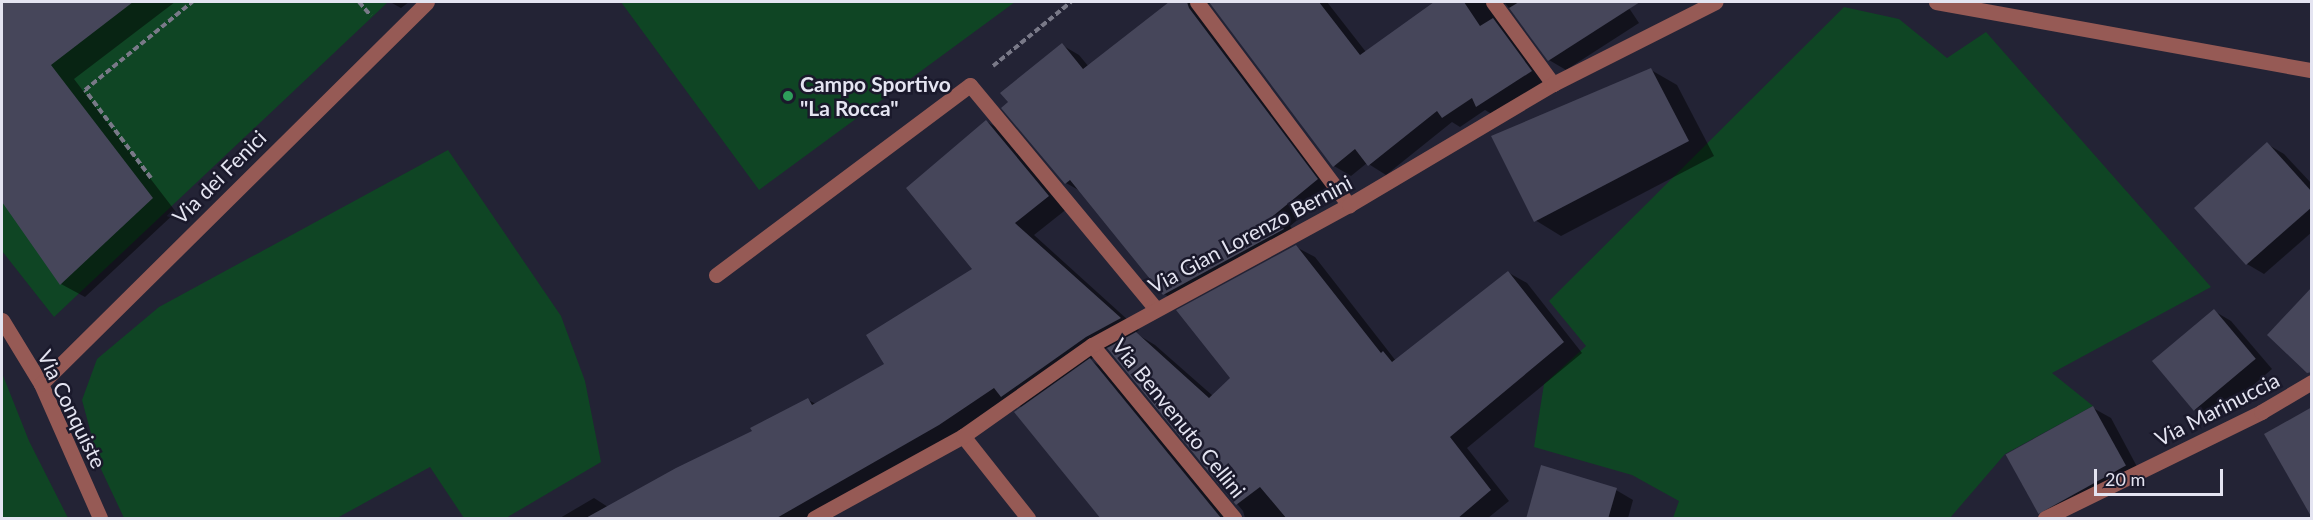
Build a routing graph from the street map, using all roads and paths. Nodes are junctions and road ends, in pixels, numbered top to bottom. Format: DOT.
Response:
graph roads {
  1 [pos="192,2"];
  2 [pos="359,2"];
  3 [pos="426,2"];
  4 [pos="1071,2"];
  5 [pos="1197,2"];
  6 [pos="1493,2"];
  7 [pos="1715,2"];
  8 [pos="1936,2"];
  9 [pos="371,17"];
  10 [pos="2312,70"];
  11 [pos="1554,84"];
  12 [pos="970,85"];
  13 [pos="151,178"];
  14 [pos="1350,206"];
  15 [pos="716,275"];
  16 [pos="1156,309"];
  17 [pos="2,320"];
  18 [pos="1092,345"];
  19 [pos="2312,382"];
  20 [pos="41,384"];
  21 [pos="963,436"];
  22 [pos="100,519"];
  23 [pos="814,519"];
  24 [pos="1028,519"];
  25 [pos="1234,519"];
  26 [pos="2044,519"];
  1 -- 13 [label="path"];
  2 -- 9 [label="path"];
  3 -- 20 [label="street, Via dei Fenici"];
  4 -- 12 [label="path"];
  5 -- 14 [label="street"];
  6 -- 11 [label="street"];
  7 -- 11 [label="street, Via Gian Lorenzo Bernini"];
  8 -- 10 [label="street"];
  11 -- 14 [label="street, Via Gian Lorenzo Bernini"];
  12 -- 15 [label="street"];
  12 -- 16 [label="street"];
  14 -- 16 [label="street, Via Gian Lorenzo Bernini"];
  16 -- 18 [label="street, Via Gian Lorenzo Bernini"];
  17 -- 20 [label="street, Via Conquiste"];
  18 -- 21 [label="street, Via Gian Lorenzo Bernini"];
  18 -- 25 [label="street, Via Benvenuto Cellini"];
  19 -- 26 [label="street, Via Marinuccia"];
  20 -- 22 [label="street, Via Conquiste"];
  21 -- 23 [label="street, Via Gian Lorenzo Bernini"];
  21 -- 24 [label="street"];
}
